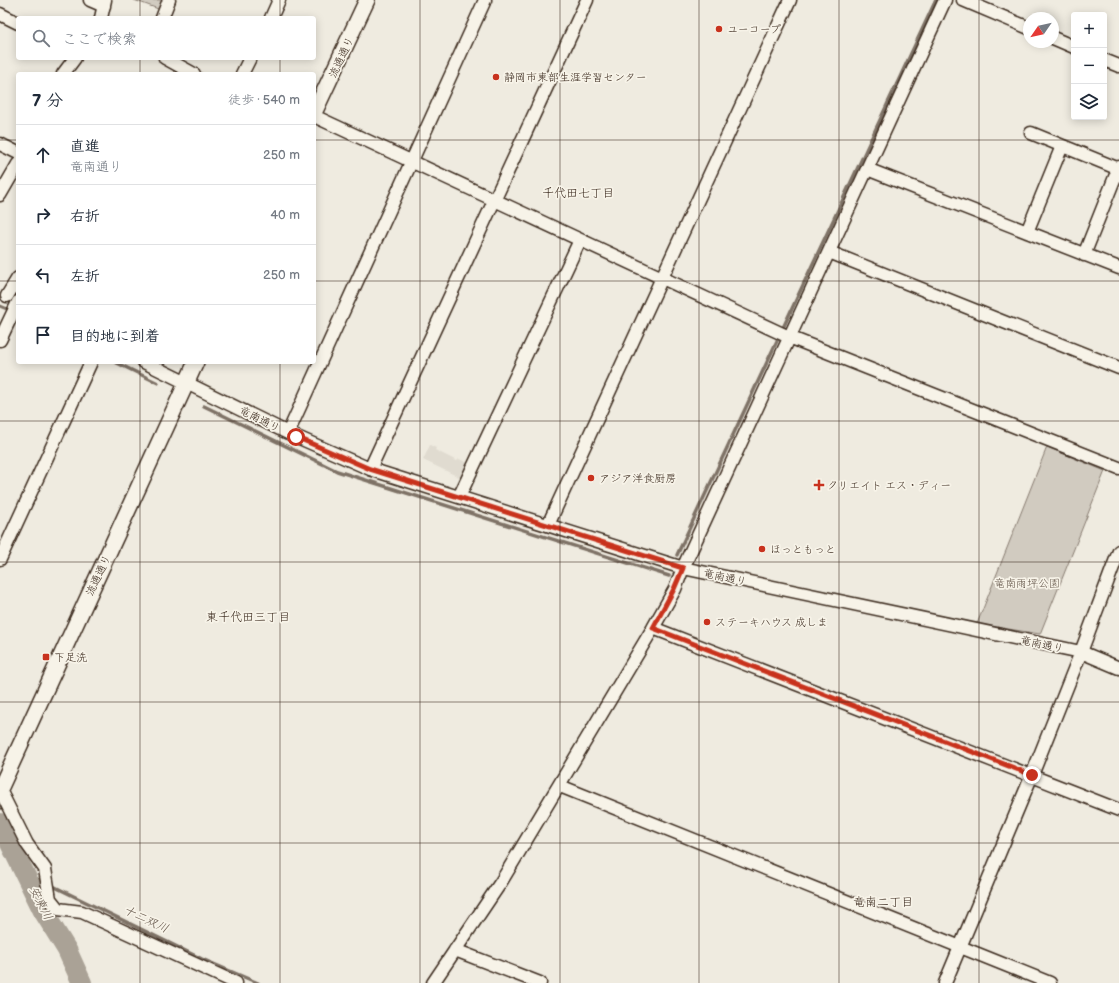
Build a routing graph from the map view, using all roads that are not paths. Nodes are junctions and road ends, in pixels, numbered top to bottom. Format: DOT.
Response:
graph roads {
  1 [pos="90,0"];
  2 [pos="169,0"];
  3 [pos="279,0"];
  4 [pos="367,0"];
  5 [pos="485,0"];
  6 [pos="586,0"];
  7 [pos="790,0"];
  8 [pos="945,0"];
  9 [pos="962,0"];
  10 [pos="104,3"];
  11 [pos="0,14"];
  12 [pos="101,16"];
  13 [pos="163,16"];
  14 [pos="272,16"];
  15 [pos="16,22"];
  16 [pos="1023,25"];
  17 [pos="1059,41"];
  18 [pos="1071,46"];
  19 [pos="74,60"];
  20 [pos="170,60"];
  21 [pos="249,60"];
  22 [pos="1107,61"];
  23 [pos="1119,66"];
  24 [pos="65,72"];
  25 [pos="190,72"];
  26 [pos="243,72"];
  27 [pos="316,111"];
  28 [pos="316,116"];
  29 [pos="1031,133"];
  30 [pos="0,144"];
  31 [pos="1062,146"];
  32 [pos="16,152"];
  33 [pos="412,162"];
  34 [pos="16,167"];
  35 [pos="1119,168"];
  36 [pos="867,169"];
  37 [pos="0,195"];
  38 [pos="495,201"];
  39 [pos="1027,232"];
  40 [pos="580,240"];
  41 [pos="829,252"];
  42 [pos="1084,255"];
  43 [pos="1119,268"];
  44 [pos="662,278"];
  45 [pos="16,280"];
  46 [pos="3,295"];
  47 [pos="16,301"];
  48 [pos="16,306"];
  49 [pos="789,337"];
  50 [pos="0,340"];
  51 [pos="90,364"];
  52 [pos="148,364"];
  53 [pos="195,364"];
  54 [pos="1119,368"];
  55 [pos="187,382"];
  56 [pos="288,433"];
  57 [pos="1119,468"];
  58 [pos="370,469"];
  59 [pos="459,497"];
  60 [pos="548,526"];
  61 [pos="1119,551"];
  62 [pos="0,559"];
  63 [pos="683,568"];
  64 [pos="653,628"];
  65 [pos="1081,652"];
  66 [pos="1119,668"];
  67 [pos="1032,775"];
  68 [pos="560,786"];
  69 [pos="0,790"];
  70 [pos="1119,810"];
  71 [pos="960,947"];
  72 [pos="455,950"];
  73 [pos="236,983"];
  74 [pos="433,983"];
  75 [pos="540,983"];
  76 [pos="945,983"];
  77 [pos="1050,983"];
  1 -- 10 [label="street"];
  2 -- 13 [label="street"];
  3 -- 14 [label="street"];
  4 -- 27 [label="main road, 流通通り"];
  5 -- 33 [label="street"];
  6 -- 38 [label="street"];
  7 -- 44 [label="street"];
  8 -- 36 [label="street"];
  9 -- 16 [label="street"];
  10 -- 12 [label="street"];
  11 -- 15 [label="street"];
  17 -- 18 [label="street"];
  19 -- 24 [label="street"];
  20 -- 25 [label="street"];
  21 -- 26 [label="street"];
  22 -- 23 [label="street"];
  28 -- 33 [label="street"];
  29 -- 31 [label="street"];
  30 -- 32 [label="street"];
  31 -- 35 [label="street"];
  31 -- 39 [label="street"];
  33 -- 38 [label="street"];
  33 -- 56 [label="street"];
  34 -- 37 [label="street"];
  35 -- 42 [label="street"];
  36 -- 39 [label="street"];
  36 -- 41 [label="street"];
  38 -- 40 [label="street"];
  38 -- 58 [label="street"];
  39 -- 42 [label="street"];
  40 -- 44 [label="street"];
  40 -- 59 [label="street"];
  41 -- 49 [label="street"];
  41 -- 54 [label="street"];
  42 -- 43 [label="street"];
  44 -- 49 [label="street"];
  44 -- 60 [label="street"];
  45 -- 46 [label="street"];
  46 -- 47 [label="street"];
  48 -- 50 [label="street"];
  49 -- 57 [label="street"];
  49 -- 63 [label="street"];
  51 -- 62 [label="street"];
  52 -- 55 [label="street, 竜南通り"];
  53 -- 55 [label="main road, 流通通り"];
  55 -- 56 [label="street, 竜南通り"];
  55 -- 69 [label="main road, 流通通り"];
  56 -- 58 [label="street, 竜南通り"];
  58 -- 59 [label="street, 竜南通り"];
  59 -- 60 [label="street, 竜南通り"];
  60 -- 63 [label="street, 竜南通り"];
  61 -- 65 [label="street"];
  63 -- 64 [label="street"];
  63 -- 65 [label="street, 竜南通り"];
  64 -- 67 [label="street"];
  64 -- 68 [label="street"];
  65 -- 66 [label="street, 竜南通り"];
  65 -- 67 [label="street"];
  67 -- 70 [label="street"];
  67 -- 71 [label="street"];
  68 -- 71 [label="street"];
  68 -- 72 [label="street"];
  69 -- 73 [label="street"];
  71 -- 76 [label="street"];
  71 -- 77 [label="street"];
  72 -- 74 [label="street"];
  72 -- 75 [label="street"];
}
